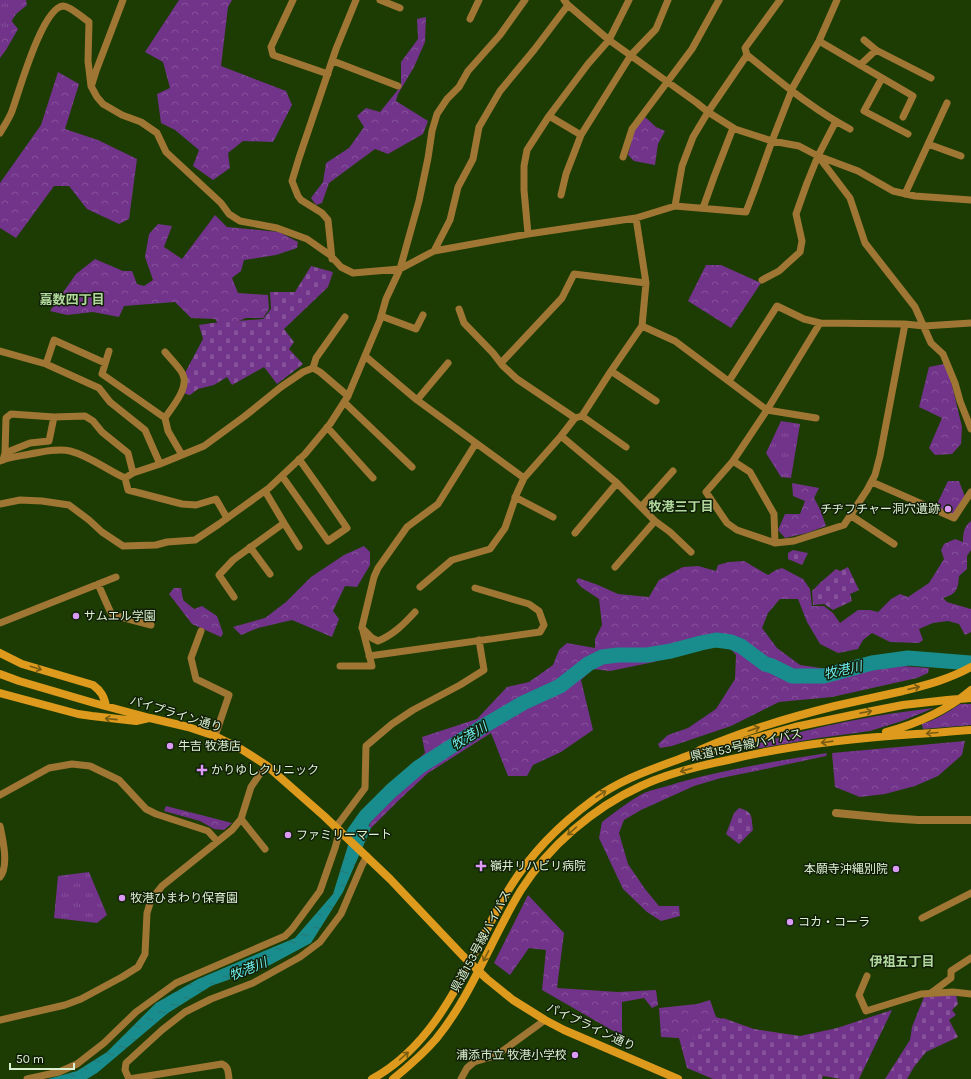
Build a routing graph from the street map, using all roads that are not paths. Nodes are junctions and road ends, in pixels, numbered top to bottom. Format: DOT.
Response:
graph roads {
  1 [pos="123,0"];
  2 [pos="293,0"];
  3 [pos="356,0"];
  4 [pos="380,0"];
  5 [pos="479,0"];
  6 [pos="525,0"];
  7 [pos="629,0"];
  8 [pos="668,0"];
  9 [pos="719,0"];
  10 [pos="780,0"];
  11 [pos="837,0"];
  12 [pos="566,3"];
  13 [pos="400,8"];
  14 [pos="470,19"];
  15 [pos="609,40"];
  16 [pos="864,40"];
  17 [pos="819,41"];
  18 [pos="876,50"];
  19 [pos="631,55"];
  20 [pos="748,55"];
  21 [pos="333,61"];
  22 [pos="860,65"];
  23 [pos="328,74"];
  24 [pos="882,78"];
  25 [pos="931,78"];
  26 [pos="667,82"];
  27 [pos="91,86"];
  28 [pos="398,86"];
  29 [pos="792,90"];
  30 [pos="947,103"];
  31 [pos="708,112"];
  32 [pos="549,116"];
  33 [pos="903,117"];
  34 [pos="836,121"];
  35 [pos="733,128"];
  36 [pos="850,129"];
  37 [pos="0,133"];
  38 [pos="908,134"];
  39 [pos="580,135"];
  40 [pos="772,141"];
  41 [pos="928,144"];
  42 [pos="818,156"];
  43 [pos="961,156"];
  44 [pos="623,157"];
  45 [pos="904,194"];
  46 [pos="561,195"];
  47 [pos="971,200"];
  48 [pos="675,206"];
  49 [pos="704,208"];
  50 [pos="636,218"];
  51 [pos="528,234"];
  52 [pos="434,251"];
  53 [pos="332,259"];
  54 [pos="400,269"];
  55 [pos="762,280"];
  56 [pos="646,283"];
  57 [pos="459,309"];
  58 [pos="423,315"];
  59 [pos="381,316"];
  60 [pos="345,317"];
  61 [pos="820,323"];
  62 [pos="971,323"];
  63 [pos="905,324"];
  64 [pos="642,326"];
  65 [pos="924,326"];
  66 [pos="0,351"];
  67 [pos="109,351"];
  68 [pos="165,352"];
  69 [pos="365,356"];
  70 [pos="448,362"];
  71 [pos="500,363"];
  72 [pos="46,364"];
  73 [pos="105,364"];
  74 [pos="313,368"];
  75 [pos="611,371"];
  76 [pos="729,381"];
  77 [pos="348,396"];
  78 [pos="417,400"];
  79 [pos="656,401"];
  80 [pos="344,402"];
  81 [pos="767,410"];
  82 [pos="54,417"];
  83 [pos="579,417"];
  84 [pos="165,418"];
  85 [pos="816,418"];
  86 [pos="970,426"];
  87 [pos="327,427"];
  88 [pos="562,436"];
  89 [pos="476,443"];
  90 [pos="626,447"];
  91 [pos="182,455"];
  92 [pos="2,458"];
  93 [pos="300,460"];
  94 [pos="733,460"];
  95 [pos="160,464"];
  96 [pos="412,467"];
  97 [pos="673,471"];
  98 [pos="133,473"];
  99 [pos="282,476"];
  100 [pos="125,478"];
  101 [pos="373,478"];
  102 [pos="524,478"];
  103 [pos="872,482"];
  104 [pos="617,483"];
  105 [pos="265,491"];
  106 [pos="971,492"];
  107 [pos="515,497"];
  108 [pos="0,504"];
  109 [pos="641,507"];
  110 [pos="850,515"];
  111 [pos="553,517"];
  112 [pos="227,518"];
  113 [pos="655,521"];
  114 [pos="284,523"];
  115 [pos="575,533"];
  116 [pos="775,543"];
  117 [pos="894,544"];
  118 [pos="250,547"];
  119 [pos="299,547"];
  120 [pos="690,552"];
  121 [pos="615,567"];
  122 [pos="270,574"];
  123 [pos="116,577"];
  124 [pos="98,584"];
  125 [pos="420,586"];
  126 [pos="476,588"];
  127 [pos="234,597"];
  128 [pos="415,612"];
  129 [pos="0,623"];
  130 [pos="151,625"];
  131 [pos="362,627"];
  132 [pos="201,631"];
  133 [pos="479,640"];
  134 [pos="0,653"];
  135 [pos="369,656"];
  136 [pos="340,666"];
  137 [pos="971,667"];
  138 [pos="0,674"];
  139 [pos="971,690"];
  140 [pos="0,693"];
  141 [pos="971,698"];
  142 [pos="106,706"];
  143 [pos="150,718"];
  144 [pos="971,730"];
  145 [pos="215,736"];
  146 [pos="865,737"];
  147 [pos="692,754"];
  148 [pos="266,765"];
  149 [pos="0,795"];
  150 [pos="836,813"];
  151 [pos="241,819"];
  152 [pos="971,820"];
  153 [pos="0,826"];
  154 [pos="339,830"];
  155 [pos="218,841"];
  156 [pos="265,849"];
  157 [pos="365,854"];
  158 [pos="0,877"];
  159 [pos="971,893"];
  160 [pos="922,918"];
  161 [pos="971,958"];
  162 [pos="867,976"];
  163 [pos="931,993"];
  164 [pos="971,994"];
  165 [pos="0,1020"];
  166 [pos="545,1020"];
  167 [pos="28,1079"];
  168 [pos="129,1079"];
  169 [pos="229,1079"];
  170 [pos="372,1079"];
  171 [pos="393,1079"];
  172 [pos="460,1079"];
  173 [pos="678,1079"];
  1 -- 27 [label="street"];
  2 -- 23 [label="street"];
  3 -- 21 [label="street"];
  4 -- 13 [label="street"];
  5 -- 14 [label="street"];
  6 -- 54 [label="street"];
  7 -- 15 [label="street"];
  8 -- 19 [label="street"];
  9 -- 26 [label="street"];
  10 -- 20 [label="street"];
  11 -- 17 [label="street"];
  12 -- 15 [label="street"];
  12 -- 52 [label="street"];
  15 -- 19 [label="street"];
  15 -- 32 [label="street"];
  16 -- 18 [label="street"];
  17 -- 22 [label="street"];
  17 -- 29 [label="street"];
  18 -- 22 [label="street"];
  18 -- 25 [label="street"];
  19 -- 26 [label="street"];
  19 -- 39 [label="street"];
  20 -- 29 [label="street"];
  20 -- 31 [label="street"];
  21 -- 23 [label="street"];
  21 -- 28 [label="street"];
  22 -- 24 [label="street"];
  23 -- 53 [label="street"];
  24 -- 33 [label="street"];
  24 -- 38 [label="street"];
  26 -- 31 [label="street"];
  26 -- 44 [label="street"];
  27 -- 37 [label="street"];
  27 -- 53 [label="street"];
  29 -- 34 [label="street"];
  29 -- 40 [label="street"];
  30 -- 41 [label="street"];
  31 -- 35 [label="street"];
  31 -- 48 [label="street"];
  32 -- 39 [label="street"];
  32 -- 51 [label="street"];
  34 -- 36 [label="street"];
  34 -- 42 [label="street"];
  35 -- 40 [label="street"];
  35 -- 49 [label="street"];
  39 -- 46 [label="street"];
  40 -- 42 [label="street"];
  40 -- 49 [label="street"];
  41 -- 43 [label="street"];
  41 -- 45 [label="street"];
  42 -- 45 [label="street"];
  42 -- 55 [label="street"];
  42 -- 65 [label="street"];
  45 -- 47 [label="street"];
  48 -- 49 [label="street"];
  48 -- 50 [label="street"];
  50 -- 51 [label="street"];
  50 -- 56 [label="street"];
  51 -- 52 [label="street"];
  52 -- 54 [label="street"];
  53 -- 54 [label="street"];
  54 -- 59 [label="street"];
  56 -- 64 [label="street"];
  56 -- 71 [label="street"];
  57 -- 71 [label="street"];
  58 -- 59 [label="street"];
  59 -- 69 [label="street"];
  60 -- 74 [label="street"];
  61 -- 63 [label="street"];
  61 -- 76 [label="street"];
  61 -- 81 [label="street"];
  62 -- 65 [label="street"];
  63 -- 65 [label="street"];
  63 -- 103 [label="street"];
  64 -- 75 [label="street"];
  64 -- 76 [label="street"];
  65 -- 86 [label="street"];
  66 -- 72 [label="street"];
  67 -- 73 [label="street"];
  68 -- 84 [label="street"];
  69 -- 77 [label="street"];
  69 -- 78 [label="street"];
  70 -- 78 [label="street"];
  71 -- 83 [label="street"];
  72 -- 73 [label="street"];
  72 -- 95 [label="street"];
  73 -- 84 [label="street"];
  74 -- 77 [label="street"];
  74 -- 91 [label="street"];
  75 -- 79 [label="street"];
  75 -- 83 [label="street"];
  76 -- 81 [label="street"];
  77 -- 80 [label="street"];
  78 -- 89 [label="street"];
  80 -- 87 [label="street"];
  80 -- 96 [label="street"];
  81 -- 85 [label="street"];
  81 -- 94 [label="street"];
  82 -- 92 [label="street"];
  82 -- 92 [label="street"];
  82 -- 98 [label="street"];
  83 -- 88 [label="street"];
  83 -- 90 [label="street"];
  84 -- 91 [label="street"];
  87 -- 93 [label="street"];
  87 -- 101 [label="street"];
  88 -- 102 [label="street"];
  88 -- 104 [label="street"];
  89 -- 102 [label="street"];
  89 -- 131 [label="street"];
  91 -- 95 [label="street"];
  92 -- 100 [label="street"];
  93 -- 99 [label="street"];
  93 -- 99 [label="street"];
  94 -- 116 [label="street"];
  94 -- 116 [label="street"];
  95 -- 98 [label="street"];
  97 -- 109 [label="street"];
  98 -- 100 [label="street"];
  99 -- 105 [label="street"];
  100 -- 112 [label="street"];
  102 -- 107 [label="street"];
  103 -- 106 [label="street"];
  103 -- 110 [label="street"];
  104 -- 109 [label="street"];
  104 -- 115 [label="street"];
  105 -- 112 [label="street"];
  105 -- 114 [label="street"];
  107 -- 111 [label="street"];
  107 -- 125 [label="street"];
  108 -- 112 [label="street"];
  109 -- 113 [label="street"];
  110 -- 116 [label="street"];
  110 -- 117 [label="street"];
  113 -- 120 [label="street"];
  113 -- 121 [label="street"];
  114 -- 118 [label="street"];
  114 -- 119 [label="street"];
  118 -- 122 [label="street"];
  118 -- 127 [label="street"];
  123 -- 124 [label="street"];
  124 -- 129 [label="street"];
  124 -- 130 [label="street"];
  126 -- 133 [label="street"];
  128 -- 131 [label="street"];
  131 -- 135 [label="street"];
  132 -- 145 [label="street"];
  133 -- 135 [label="street"];
  133 -- 154 [label="street"];
  134 -- 142 [label="main road, one-way"];
  135 -- 136 [label="street"];
  147 -- 137 [label="main road, one-way"];
  138 -- 142 [label="main road, パイプライン通り"];
  139 -- 146 [label="main road"];
  143 -- 140 [label="main road, one-way"];
  147 -- 141 [label="main road, one-way"];
  142 -- 143 [label="main road, パイプライン通り"];
  143 -- 145 [label="main road, パイプライン通り"];
  144 -- 146 [label="main road, one-way"];
  145 -- 148 [label="main road, パイプライン通り"];
  146 -- 171 [label="main road, 県道153号線バイパス, one-way"];
  170 -- 147 [label="main road, 県道153号線バイパス, one-way"];
  148 -- 151 [label="street"];
  148 -- 154 [label="main road, パイプライン通り"];
  149 -- 155 [label="street"];
  150 -- 152 [label="street"];
  151 -- 155 [label="street"];
  151 -- 156 [label="street"];
  153 -- 158 [label="street"];
  154 -- 157 [label="main road, パイプライン通り"];
  154 -- 167 [label="street"];
  155 -- 165 [label="street"];
  157 -- 166 [label="main road, パイプライン通り"];
  157 -- 168 [label="street"];
  159 -- 160 [label="street"];
  161 -- 163 [label="street"];
  162 -- 163 [label="street"];
  163 -- 164 [label="street"];
  166 -- 172 [label="street"];
  166 -- 173 [label="main road, パイプライン通り"];
  168 -- 169 [label="street"];
}
